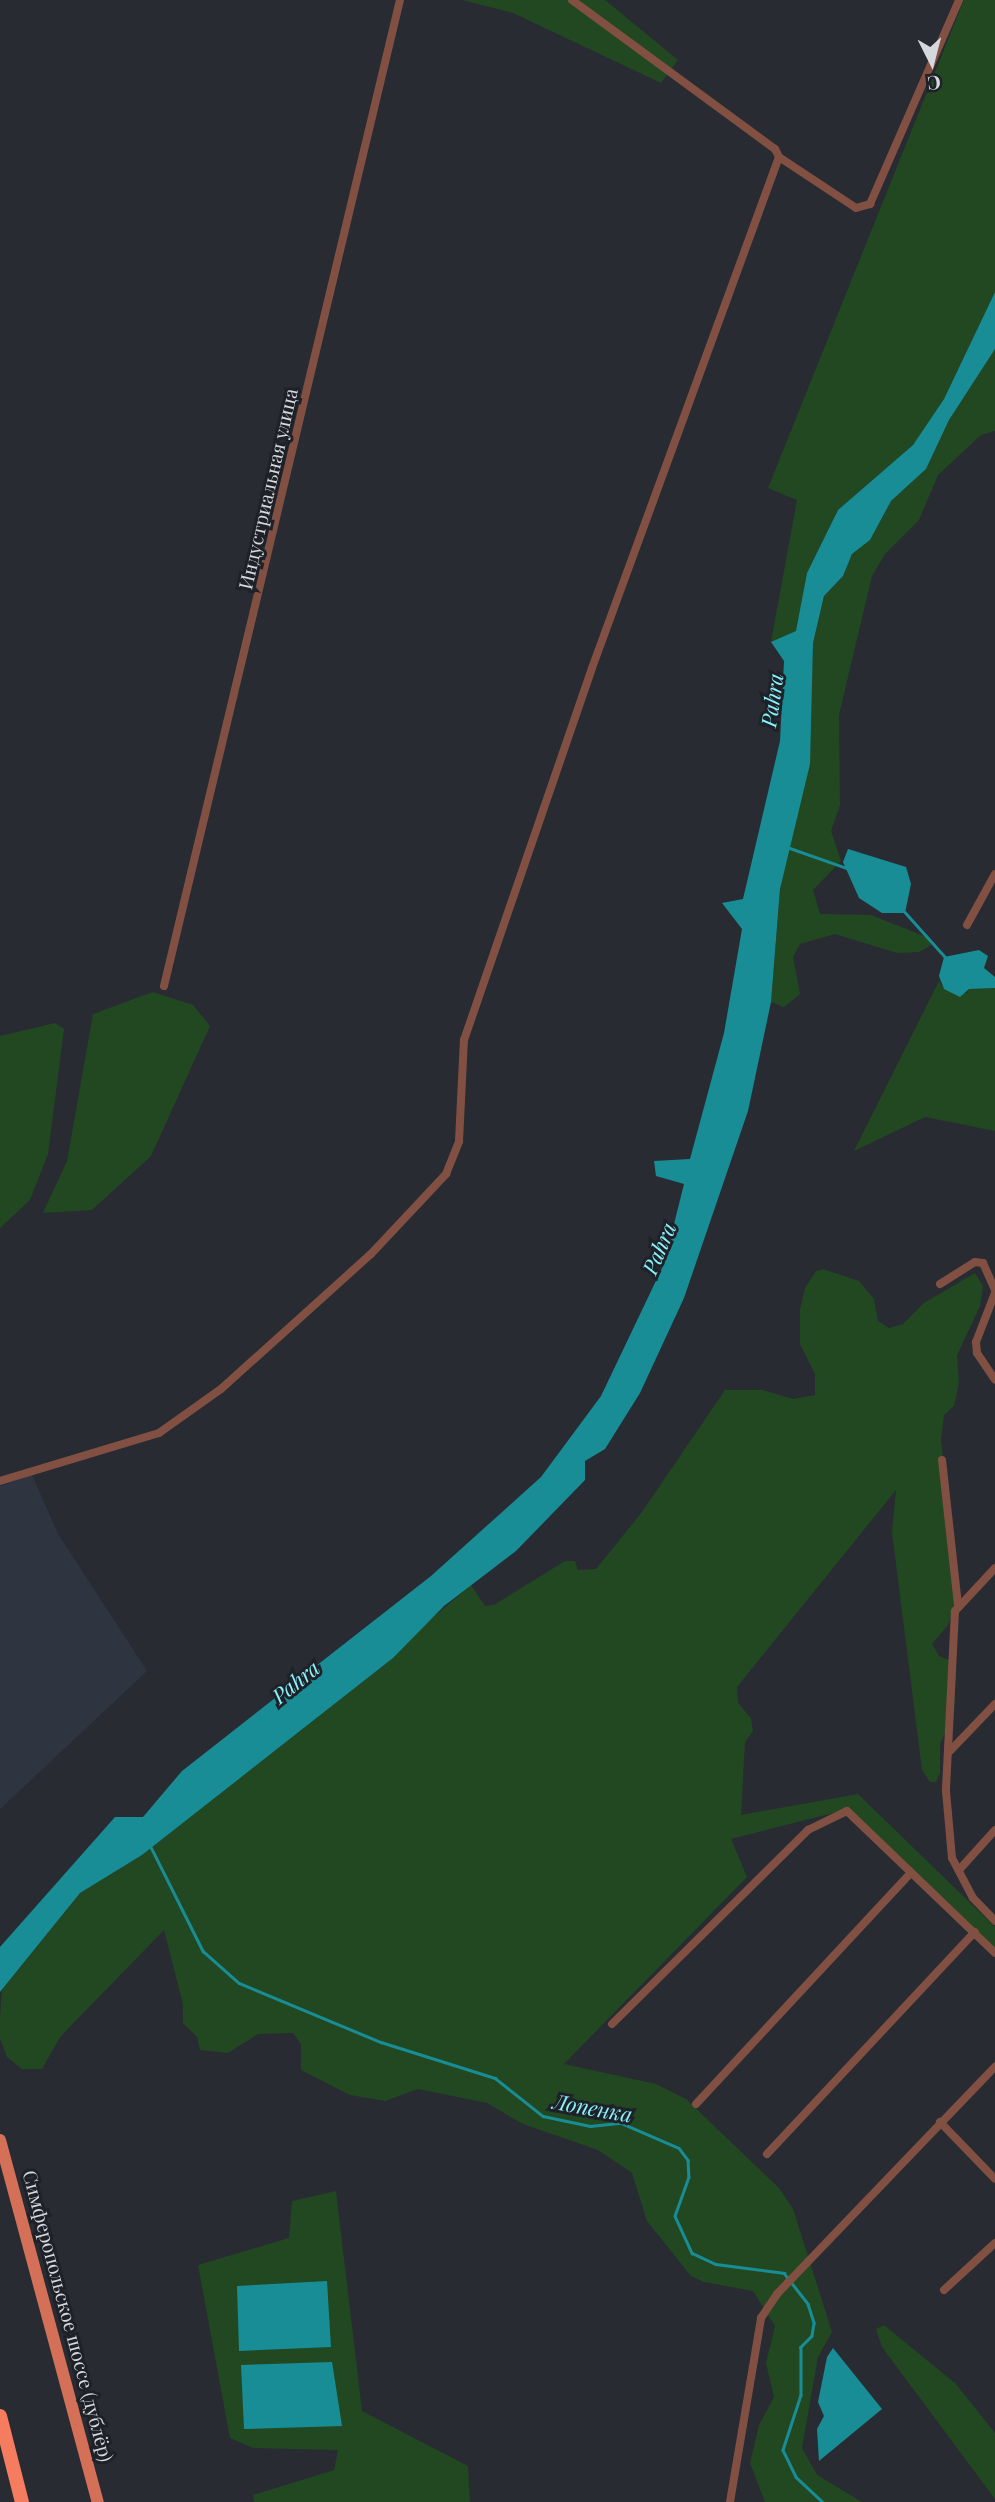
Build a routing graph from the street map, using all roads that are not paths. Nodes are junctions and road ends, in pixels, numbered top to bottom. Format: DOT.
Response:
graph roads {
  1 [pos="400,0"];
  2 [pos="572,0"];
  3 [pos="959,0"];
  4 [pos="779,157"];
  5 [pos="995,874"];
  6 [pos="967,925"];
  7 [pos="164,986"];
  8 [pos="940,1284"];
  9 [pos="995,1292"];
  10 [pos="995,1380"];
  11 [pos="942,1461"];
  12 [pos="0,1481"];
  13 [pos="995,1568"];
  14 [pos="958,1606"];
  15 [pos="995,1704"];
  16 [pos="950,1751"];
  17 [pos="995,1830"];
  18 [pos="958,1870"];
  19 [pos="910,1874"];
  20 [pos="995,1921"];
  21 [pos="975,1932"];
  22 [pos="995,1953"];
  23 [pos="612,2024"];
  24 [pos="995,2067"];
  25 [pos="696,2104"];
  26 [pos="940,2122"];
  27 [pos="0,2140"];
  28 [pos="767,2154"];
  29 [pos="995,2179"];
  30 [pos="995,2243"];
  31 [pos="944,2290"];
  32 [pos="0,2416"];
  33 [pos="22,2502"];
  34 [pos="98,2502"];
  35 [pos="730,2502"];
  1 -- 7 [label="street, Индустриальная улица"];
  2 -- 4 [label="street"];
  3 -- 4 [label="street"];
  4 -- 12 [label="street"];
  5 -- 6 [label="street"];
  8 -- 9 [label="street"];
  9 -- 10 [label="street"];
  11 -- 14 [label="street"];
  13 -- 14 [label="street"];
  14 -- 16 [label="street"];
  15 -- 16 [label="street"];
  16 -- 18 [label="street"];
  17 -- 18 [label="street"];
  18 -- 20 [label="street"];
  19 -- 21 [label="street"];
  19 -- 23 [label="street"];
  19 -- 25 [label="street"];
  21 -- 22 [label="street"];
  21 -- 28 [label="street"];
  24 -- 26 [label="street"];
  26 -- 29 [label="street"];
  26 -- 35 [label="street"];
  27 -- 34 [label="main road, Симферопольское шоссе (дублёр)"];
  30 -- 31 [label="street"];
  32 -- 33 [label="highway"];
}
